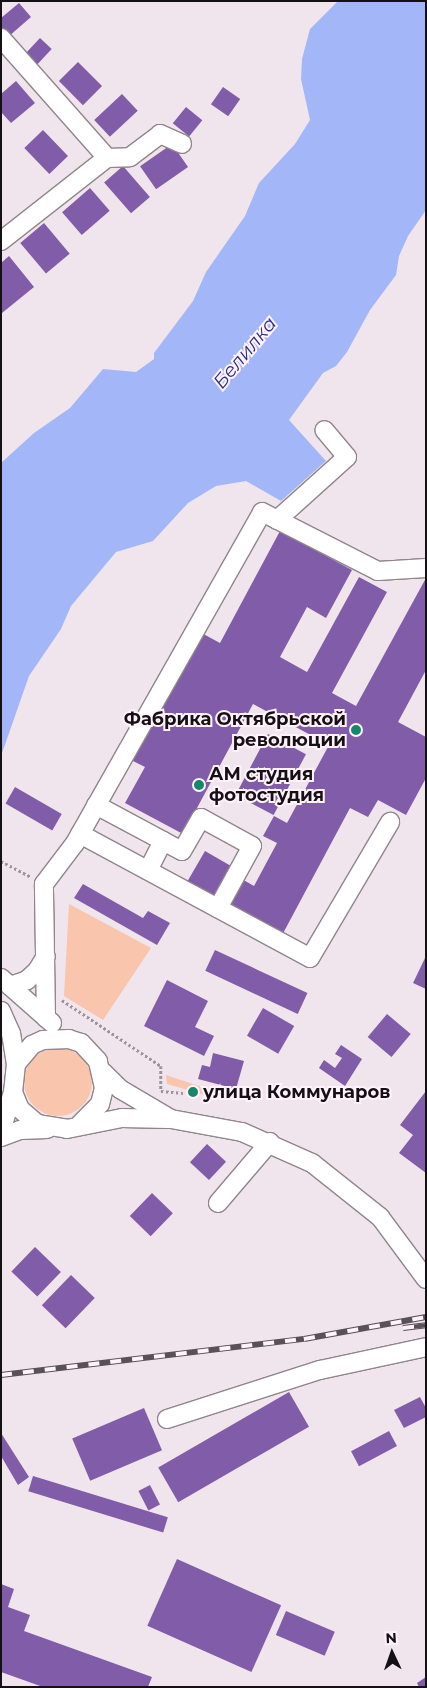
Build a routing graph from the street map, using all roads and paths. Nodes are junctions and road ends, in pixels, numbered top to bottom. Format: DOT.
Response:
graph roads {
  1 [pos="1,38"];
  2 [pos="182,144"];
  3 [pos="107,158"];
  4 [pos="1,241"];
  5 [pos="324,430"];
  6 [pos="277,520"];
  7 [pos="426,568"];
  8 [pos="96,805"];
  9 [pos="390,822"];
  10 [pos="80,834"];
  11 [pos="163,841"];
  12 [pos="1,860"];
  13 [pos="148,870"];
  14 [pos="44,884"];
  15 [pos="218,908"];
  16 [pos="46,956"];
  17 [pos="6,982"];
  18 [pos="56,996"];
  19 [pos="1,1010"];
  20 [pos="46,1018"];
  21 [pos="69,1038"];
  22 [pos="16,1064"];
  23 [pos="103,1072"];
  24 [pos="13,1092"];
  25 [pos="183,1093"];
  26 [pos="171,1119"];
  27 [pos="80,1124"];
  28 [pos="49,1128"];
  29 [pos="1,1132"];
  30 [pos="1,1137"];
  31 [pos="270,1142"];
  32 [pos="218,1203"];
  33 [pos="426,1279"];
  34 [pos="426,1347"];
  35 [pos="167,1419"];
  1 -- 3 [label="street"];
  2 -- 3 [label="street"];
  3 -- 4 [label="street"];
  5 -- 6 [label="street"];
  6 -- 7 [label="street"];
  6 -- 8 [label="street"];
  8 -- 10 [label="street"];
  8 -- 11 [label="street"];
  9 -- 15 [label="street"];
  10 -- 13 [label="street"];
  10 -- 14 [label="street"];
  11 -- 13 [label="street"];
  11 -- 15 [label="street"];
  12 -- 14 [label="path"];
  13 -- 15 [label="street"];
  14 -- 16 [label="street"];
  16 -- 17 [label="street"];
  16 -- 20 [label="street"];
  17 -- 20 [label="street"];
  18 -- 25 [label="path"];
  19 -- 22 [label="street"];
  20 -- 21 [label="street"];
  21 -- 22 [label="street"];
  21 -- 23 [label="street"];
  22 -- 24 [label="street"];
  23 -- 26 [label="street"];
  23 -- 27 [label="street"];
  24 -- 28 [label="street"];
  24 -- 29 [label="street"];
  26 -- 27 [label="street"];
  26 -- 31 [label="street"];
  27 -- 28 [label="street"];
  28 -- 30 [label="street"];
  31 -- 32 [label="street"];
  31 -- 33 [label="street"];
  34 -- 35 [label="street"];
}
